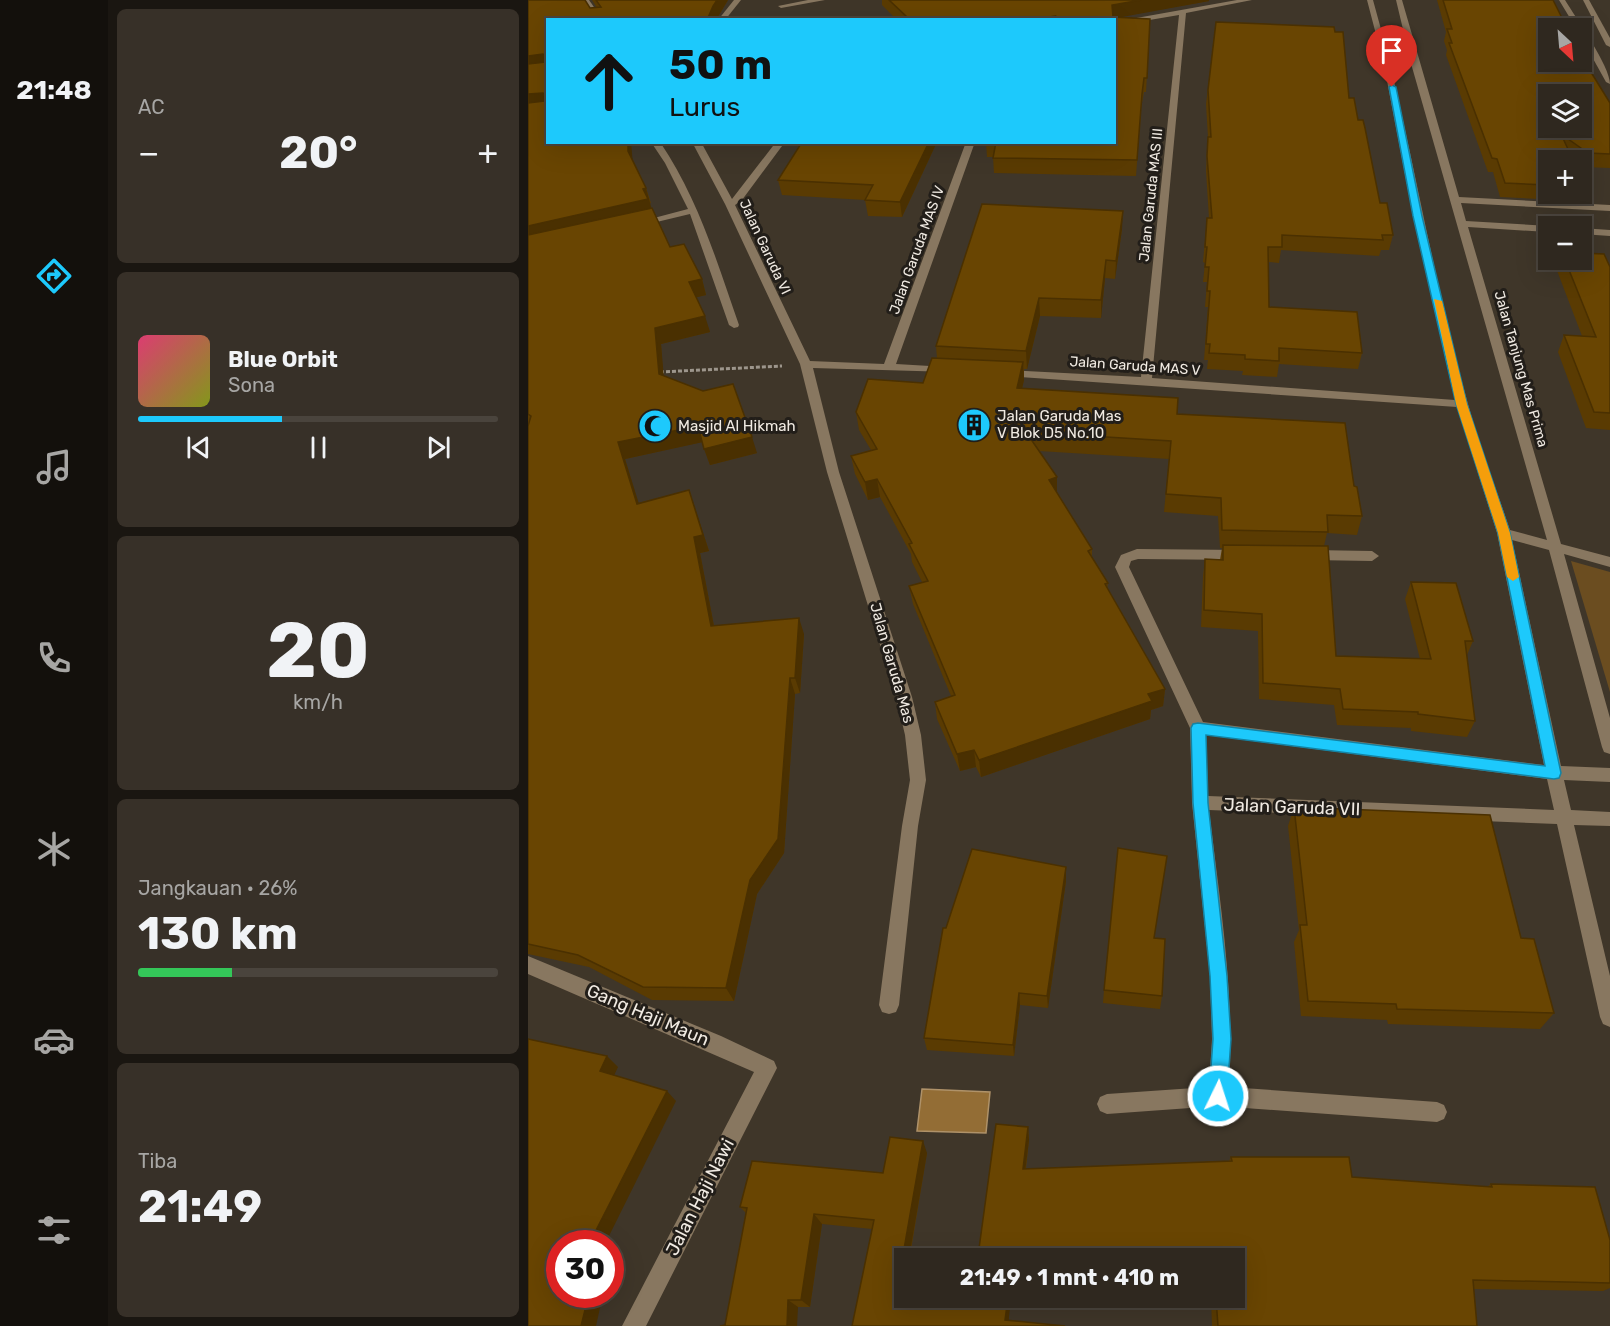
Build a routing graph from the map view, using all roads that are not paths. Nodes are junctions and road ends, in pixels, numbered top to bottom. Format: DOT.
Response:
graph roads {
  1 [pos="586,0"];
  2 [pos="738,0"];
  3 [pos="822,0"];
  4 [pos="1249,0"];
  5 [pos="1370,0"];
  6 [pos="1399,0"];
  7 [pos="1562,0"];
  8 [pos="1586,0"];
  9 [pos="781,6"];
  10 [pos="1183,12"];
  11 [pos="599,18"];
  12 [pos="723,18"];
  13 [pos="1573,18"];
  14 [pos="1116,24"];
  15 [pos="1610,45"];
  16 [pos="1592,51"];
  17 [pos="1610,82"];
  18 [pos="656,144"];
  19 [pos="697,144"];
  20 [pos="780,144"];
  21 [pos="970,144"];
  22 [pos="1456,200"];
  23 [pos="730,204"];
  24 [pos="1610,209"];
  25 [pos="693,211"];
  26 [pos="1463,224"];
  27 [pos="627,226"];
  28 [pos="1538,228"];
  29 [pos="1592,232"];
  30 [pos="1610,233"];
  31 [pos="734,325"];
  32 [pos="806,364"];
  33 [pos="889,367"];
  34 [pos="959,371"];
  35 [pos="994,373"];
  36 [pos="1146,381"];
  37 [pos="1462,404"];
  38 [pos="1504,533"];
  39 [pos="1553,547"];
  40 [pos="1254,555"];
  41 [pos="1301,555"];
  42 [pos="1372,556"];
  43 [pos="1610,562"];
  44 [pos="1198,728"];
  45 [pos="1610,747"];
  46 [pos="1554,773"];
  47 [pos="1610,775"];
  48 [pos="1200,803"];
  49 [pos="1564,818"];
  50 [pos="1610,819"];
  51 [pos="528,965"];
  52 [pos="889,1005"];
  53 [pos="1610,1017"];
  54 [pos="767,1068"];
  55 [pos="1218,1096"];
  56 [pos="1107,1104"];
  57 [pos="1437,1112"];
  58 [pos="634,1326"];
  1 -- 11 [label="street"];
  2 -- 12 [label="street"];
  3 -- 9 [label="street"];
  4 -- 10 [label="street"];
  5 -- 37 [label="street"];
  6 -- 22 [label="street, Jalan Tanjung Mas Prima"];
  7 -- 13 [label="street"];
  8 -- 15 [label="street"];
  10 -- 14 [label="street"];
  10 -- 36 [label="street, Jalan Garuda MAS III"];
  16 -- 17 [label="street"];
  18 -- 25 [label="street"];
  19 -- 23 [label="street, Jalan Garuda VI"];
  20 -- 23 [label="street"];
  21 -- 33 [label="street, Jalan Garuda MAS IV"];
  22 -- 24 [label="street"];
  22 -- 26 [label="street, Jalan Tanjung Mas Prima"];
  23 -- 32 [label="street, Jalan Garuda VI"];
  25 -- 27 [label="street"];
  25 -- 31 [label="street"];
  26 -- 28 [label="street"];
  26 -- 39 [label="street, Jalan Tanjung Mas Prima"];
  29 -- 30 [label="street"];
  32 -- 33 [label="street"];
  32 -- 52 [label="street, Jalan Garuda Mas"];
  33 -- 34 [label="street"];
  35 -- 36 [label="street, Jalan Garuda MAS V"];
  36 -- 37 [label="street, Jalan Garuda MAS V"];
  37 -- 38 [label="street"];
  38 -- 39 [label="street"];
  38 -- 46 [label="street"];
  39 -- 43 [label="street"];
  39 -- 45 [label="street, Jalan Tanjung Mas Prima"];
  40 -- 44 [label="street"];
  41 -- 42 [label="street"];
  44 -- 46 [label="street"];
  44 -- 48 [label="street"];
  46 -- 47 [label="street"];
  46 -- 49 [label="street"];
  48 -- 49 [label="street, Jalan Garuda VII"];
  48 -- 55 [label="street, Jalan Garuda VII"];
  49 -- 50 [label="street, Jalan Garuda VII"];
  49 -- 53 [label="street"];
  51 -- 54 [label="street, Gang Haji Maun"];
  54 -- 58 [label="street, Jalan Haji Nawi"];
  55 -- 56 [label="street"];
  55 -- 57 [label="street"];
}
